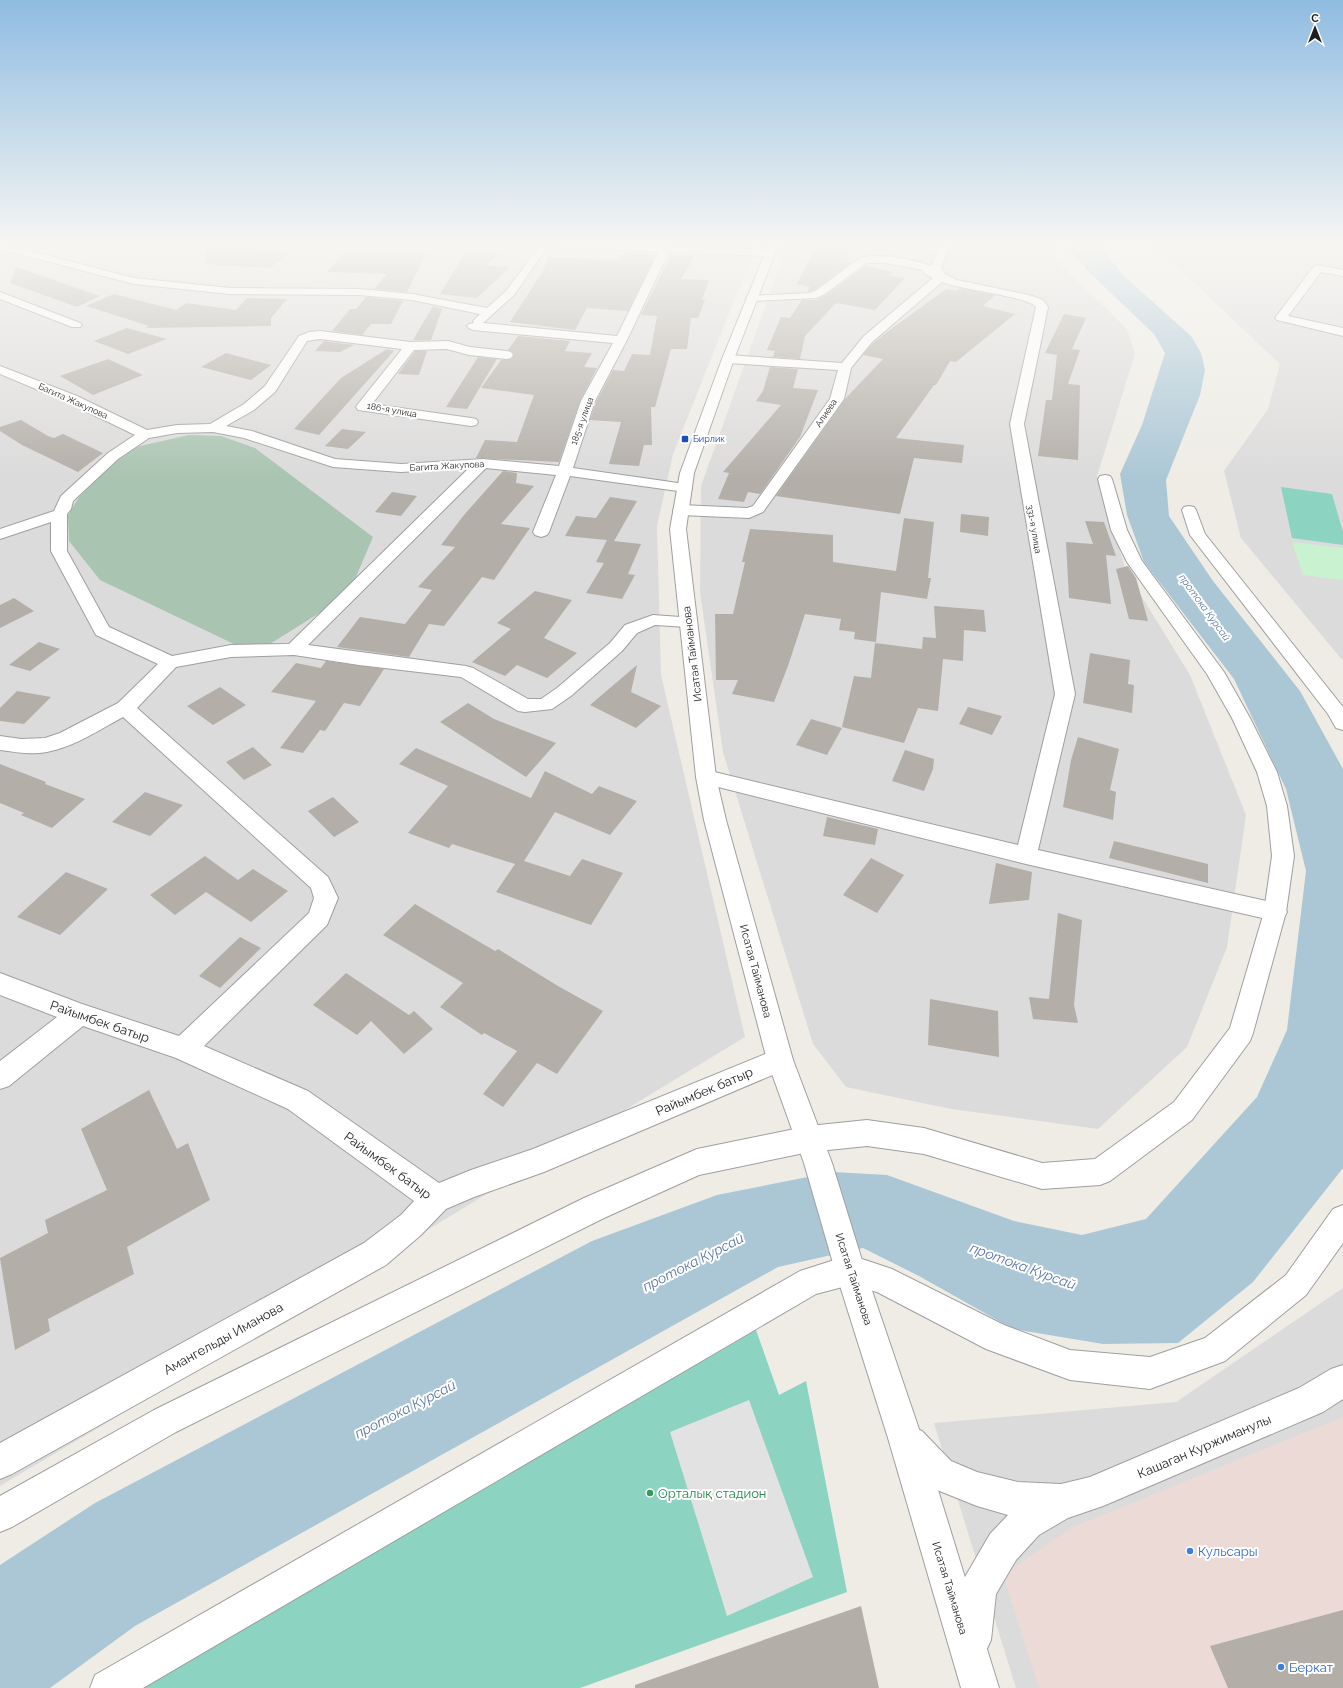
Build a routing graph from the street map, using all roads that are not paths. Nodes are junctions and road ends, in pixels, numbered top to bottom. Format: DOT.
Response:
graph roads {
  1 [pos="68,322"];
  2 [pos="479,322"];
  3 [pos="630,322"];
  4 [pos="743,322"];
  5 [pos="887,322"];
  6 [pos="1039,322"];
  7 [pos="1298,322"];
  8 [pos="76,325"];
  9 [pos="468,332"];
  10 [pos="1343,332"];
  11 [pos="621,340"];
  12 [pos="448,345"];
  13 [pos="410,346"];
  14 [pos="506,356"];
  15 [pos="728,359"];
  16 [pos="845,367"];
  17 [pos="0,370"];
  18 [pos="471,422"];
  19 [pos="213,428"];
  20 [pos="145,434"];
  21 [pos="483,463"];
  22 [pos="565,471"];
  23 [pos="1105,479"];
  24 [pos="685,488"];
  25 [pos="681,510"];
  26 [pos="1189,510"];
  27 [pos="59,514"];
  28 [pos="542,532"];
  29 [pos="0,534"];
  30 [pos="688,622"];
  31 [pos="294,648"];
  32 [pos="170,662"];
  33 [pos="125,708"];
  34 [pos="1343,724"];
  35 [pos="0,743"];
  36 [pos="706,777"];
  37 [pos="1026,856"];
  38 [pos="1275,912"];
  39 [pos="0,984"];
  40 [pos="79,1014"];
  41 [pos="183,1049"];
  42 [pos="780,1060"];
  43 [pos="0,1077"];
  44 [pos="813,1151"];
  45 [pos="436,1199"];
  46 [pos="1343,1219"];
  47 [pos="850,1270"];
  48 [pos="1343,1381"];
  49 [pos="905,1438"];
  50 [pos="0,1462"];
  51 [pos="1061,1502"];
  52 [pos="0,1515"];
  53 [pos="970,1654"];
  54 [pos="108,1688"];
  55 [pos="980,1688"];
  1 -- 8 [label="street"];
  2 -- 9 [label="street"];
  3 -- 11 [label="street, 185-я улица"];
  4 -- 15 [label="street, Исатая Тайманова"];
  5 -- 16 [label="street, Алиева"];
  6 -- 37 [label="street, 331-я улица"];
  7 -- 10 [label="street"];
  9 -- 11 [label="street"];
  9 -- 12 [label="street"];
  11 -- 22 [label="street, 185-я улица"];
  12 -- 13 [label="street"];
  12 -- 14 [label="street"];
  13 -- 18 [label="street, 186-я улица"];
  13 -- 19 [label="street"];
  15 -- 16 [label="street"];
  15 -- 24 [label="street, Исатая Тайманова"];
  16 -- 25 [label="street, Алиева"];
  17 -- 20 [label="street, Багита Жакупова"];
  19 -- 20 [label="street, Багита Жакупова"];
  19 -- 21 [label="street, Багита Жакупова"];
  20 -- 27 [label="street"];
  21 -- 22 [label="street, Багита Жакупова"];
  21 -- 31 [label="street"];
  22 -- 24 [label="street, Багита Жакупова"];
  22 -- 28 [label="street, 185-я улица"];
  23 -- 38 [label="street"];
  24 -- 25 [label="street, Исатая Тайманова"];
  25 -- 30 [label="street, Исатая Тайманова"];
  26 -- 34 [label="street"];
  27 -- 29 [label="street"];
  27 -- 32 [label="street"];
  30 -- 31 [label="street"];
  30 -- 36 [label="street, Исатая Тайманова"];
  31 -- 32 [label="street"];
  32 -- 33 [label="street"];
  33 -- 35 [label="street"];
  33 -- 41 [label="street"];
  36 -- 37 [label="street"];
  36 -- 42 [label="street, Исатая Тайманова"];
  37 -- 38 [label="street"];
  38 -- 44 [label="street"];
  39 -- 40 [label="street, Райымбек батыр"];
  40 -- 41 [label="street, Райымбек батыр"];
  40 -- 43 [label="street"];
  41 -- 45 [label="street, Райымбек батыр"];
  42 -- 44 [label="street, Исатая Тайманова"];
  42 -- 45 [label="street, Райымбек батыр"];
  44 -- 47 [label="street, Исатая Тайманова"];
  44 -- 52 [label="street"];
  45 -- 50 [label="street, Амангельды Иманова"];
  46 -- 47 [label="street"];
  47 -- 49 [label="street, Исатая Тайманова"];
  47 -- 54 [label="street"];
  48 -- 51 [label="street, Кашаган Куржиманулы"];
  49 -- 51 [label="street, Кашаган Куржиманулы"];
  49 -- 53 [label="street, Исатая Тайманова"];
  51 -- 53 [label="street, Кашаган Куржиманулы"];
  53 -- 55 [label="street, Исатая Тайманова"];
}
